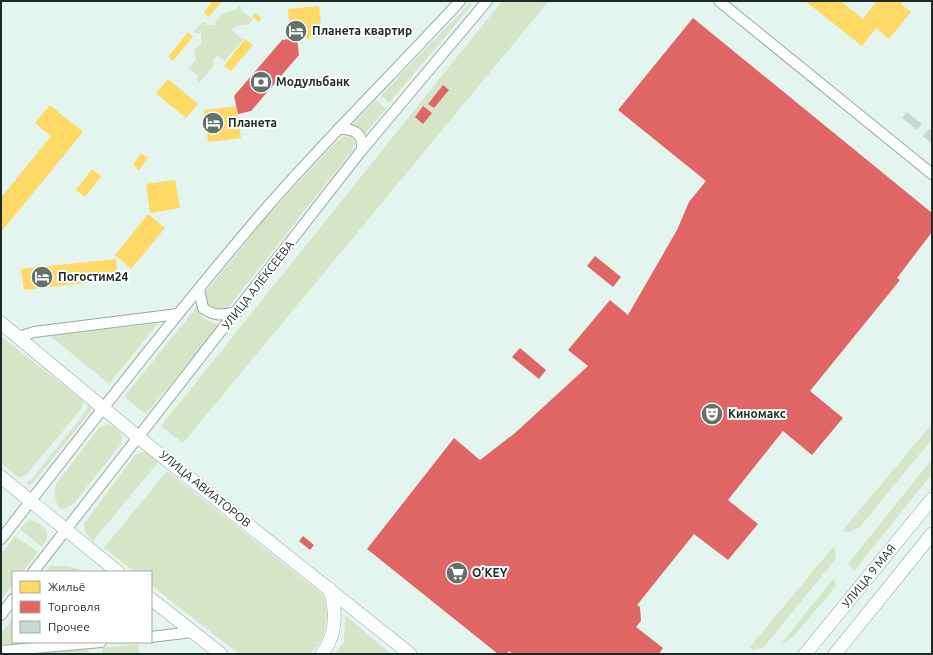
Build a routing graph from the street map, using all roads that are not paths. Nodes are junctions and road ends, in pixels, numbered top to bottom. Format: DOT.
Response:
graph roads {
  1 [pos="460,1"];
  2 [pos="487,1"];
  3 [pos="719,1"];
  4 [pos="338,129"];
  5 [pos="362,150"];
  6 [pos="932,174"];
  7 [pos="199,289"];
  8 [pos="236,312"];
  9 [pos="178,314"];
  10 [pos="1,323"];
  11 [pos="18,337"];
  12 [pos="102,408"];
  13 [pos="138,437"];
  14 [pos="1,477"];
  15 [pos="932,499"];
  16 [pos="30,501"];
  17 [pos="66,529"];
  18 [pos="932,534"];
  19 [pos="1,539"];
  20 [pos="34,571"];
  21 [pos="117,571"];
  22 [pos="329,588"];
  23 [pos="12,600"];
  24 [pos="152,600"];
  25 [pos="1,615"];
  26 [pos="192,632"];
  27 [pos="152,637"];
  28 [pos="91,643"];
  29 [pos="1,652"];
  30 [pos="221,654"];
  31 [pos="322,654"];
  32 [pos="410,654"];
  33 [pos="805,654"];
  34 [pos="835,654"];
  1 -- 4 [label="street"];
  2 -- 5 [label="street, УЛИЦА АЛЕКСЕЕВА"];
  3 -- 6 [label="street"];
  4 -- 5 [label="street"];
  4 -- 7 [label="street"];
  5 -- 8 [label="street, УЛИЦА АЛЕКСЕЕВА"];
  7 -- 8 [label="street"];
  7 -- 9 [label="street"];
  8 -- 13 [label="street, УЛИЦА АЛЕКСЕЕВА"];
  9 -- 11 [label="street"];
  9 -- 12 [label="street"];
  10 -- 11 [label="main road, УЛИЦА АВИАТОРОВ"];
  11 -- 12 [label="main road, УЛИЦА АВИАТОРОВ"];
  12 -- 13 [label="main road, УЛИЦА АВИАТОРОВ"];
  12 -- 16 [label="street"];
  13 -- 17 [label="street, УЛИЦА АЛЕКСЕЕВА"];
  13 -- 22 [label="main road, УЛИЦА АВИАТОРОВ"];
  14 -- 16 [label="main road"];
  15 -- 33 [label="main road, УЛИЦА 9 МАЯ"];
  16 -- 17 [label="main road"];
  16 -- 19 [label="street"];
  17 -- 20 [label="street, УЛИЦА АЛЕКСЕЕВА"];
  17 -- 21 [label="main road"];
  18 -- 34 [label="main road, УЛИЦА 9 МАЯ"];
  22 -- 31 [label="main road"];
  22 -- 32 [label="main road, УЛИЦА АВИАТОРОВ"];
  23 -- 25 [label="street"];
  24 -- 26 [label="main road"];
  26 -- 27 [label="street"];
  26 -- 30 [label="main road"];
  28 -- 29 [label="street"];
}
